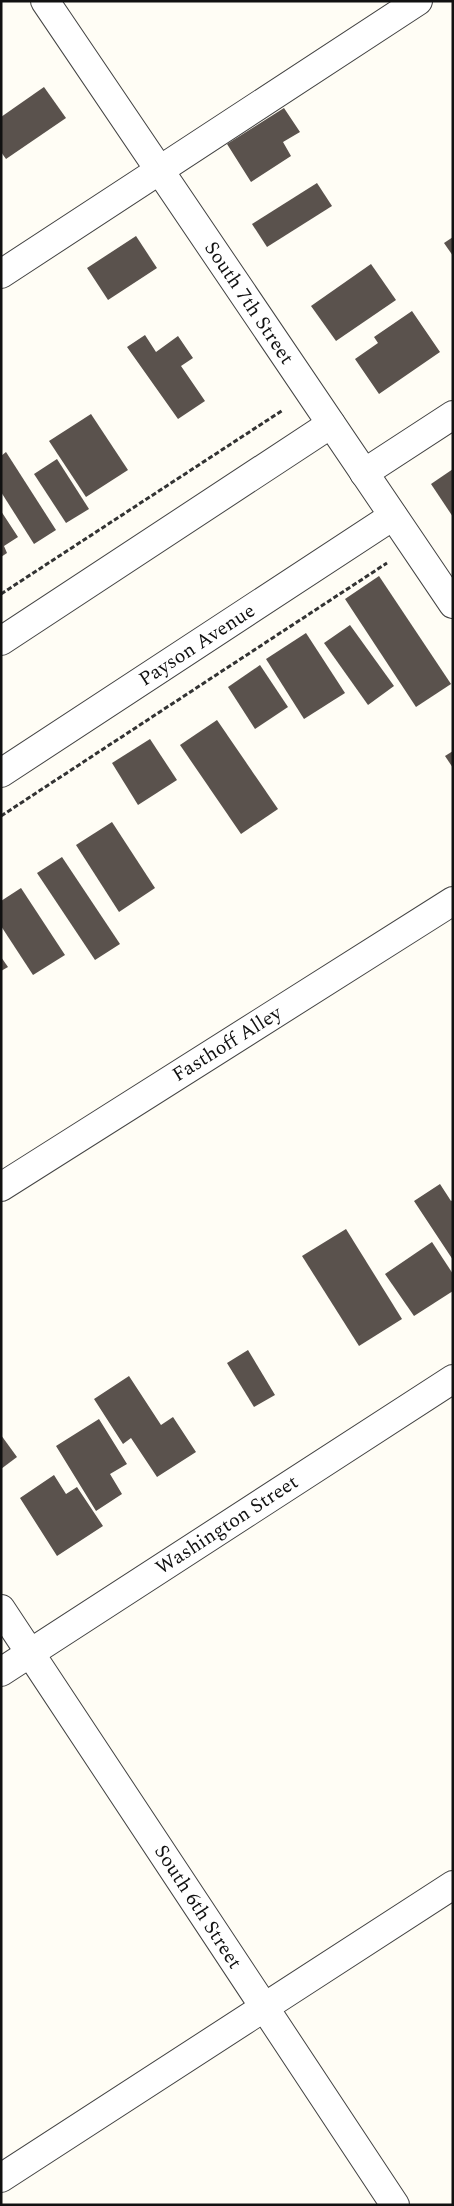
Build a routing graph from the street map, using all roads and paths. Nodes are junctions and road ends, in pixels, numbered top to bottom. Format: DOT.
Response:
graph roads {
  1 [pos="45,1"];
  2 [pos="418,1"];
  3 [pos="159,170"];
  4 [pos="1,274"];
  5 [pos="310,392"];
  6 [pos="453,415"];
  7 [pos="331,424"];
  8 [pos="364,473"];
  9 [pos="393,516"];
  10 [pos="413,546"];
  11 [pos="1,594"];
  12 [pos="453,604"];
  13 [pos="1,641"];
  14 [pos="1,773"];
  15 [pos="1,816"];
  16 [pos="453,901"];
  17 [pos="1,1187"];
  18 [pos="453,1379"];
  19 [pos="1,1609"];
  20 [pos="30,1653"];
  21 [pos="1,1672"];
  22 [pos="453,1885"];
  23 [pos="265,2008"];
  24 [pos="1,2178"];
  25 [pos="395,2205"];
  1 -- 3 [label="street, South 7th Street"];
  2 -- 3 [label="street"];
  3 -- 4 [label="street"];
  3 -- 5 [label="street, South 7th Street"];
  5 -- 7 [label="street, South 7th Street"];
  5 -- 11 [label="path"];
  6 -- 8 [label="street"];
  7 -- 8 [label="street, South 7th Street"];
  7 -- 13 [label="street"];
  8 -- 9 [label="street, South 7th Street"];
  9 -- 10 [label="street, South 7th Street"];
  9 -- 14 [label="street, Payson Avenue"];
  10 -- 12 [label="street, South 7th Street"];
  10 -- 15 [label="path"];
  16 -- 17 [label="street, Fasthoff Alley"];
  18 -- 20 [label="street, Washington Street"];
  19 -- 20 [label="street, South 6th Street"];
  20 -- 21 [label="street, Washington Street"];
  20 -- 23 [label="street, South 6th Street"];
  22 -- 23 [label="street"];
  23 -- 24 [label="street"];
  23 -- 25 [label="street, South 6th Street"];
}
